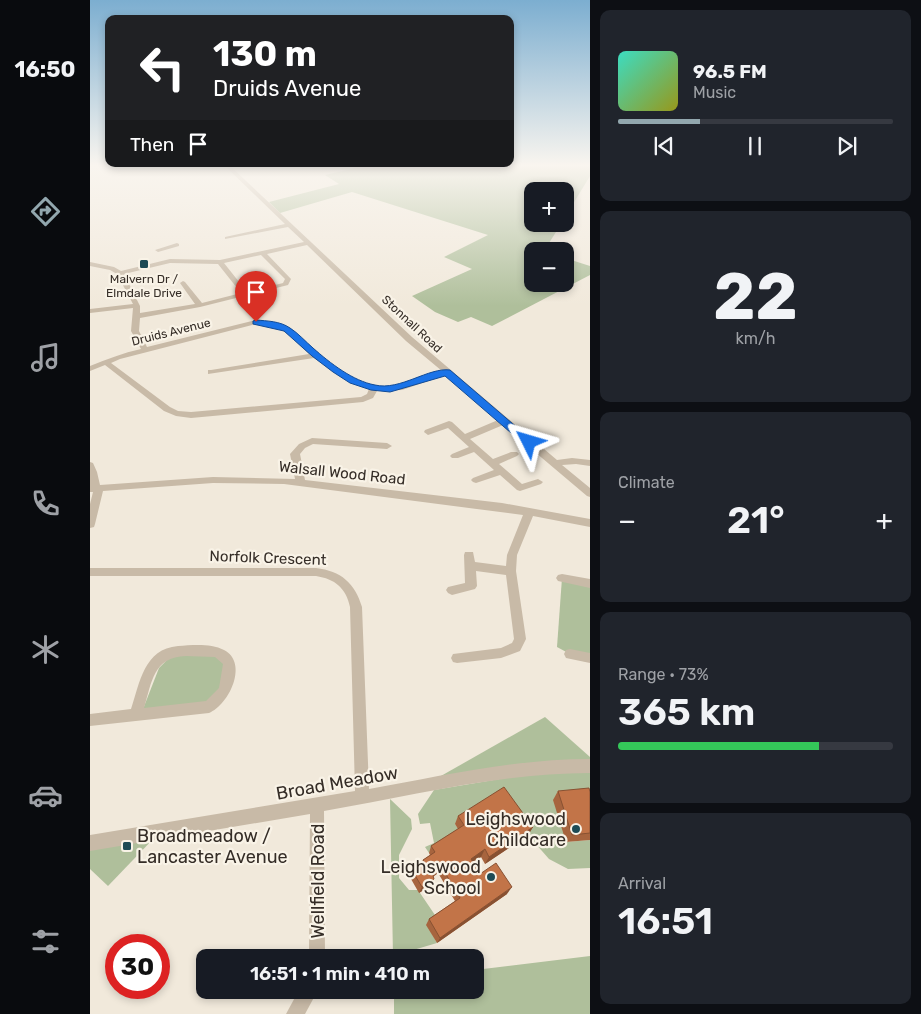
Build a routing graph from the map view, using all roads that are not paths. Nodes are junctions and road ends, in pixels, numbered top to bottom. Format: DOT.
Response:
graph roads {
  1 [pos="274,211"];
  2 [pos="288,225"];
  3 [pos="226,238"];
  4 [pos="307,243"];
  5 [pos="177,245"];
  6 [pos="170,248"];
  7 [pos="158,250"];
  8 [pos="263,253"];
  9 [pos="170,262"];
  10 [pos="220,262"];
  11 [pos="90,264"];
  12 [pos="120,273"];
  13 [pos="186,284"];
  14 [pos="246,295"];
  15 [pos="200,305"];
  16 [pos="137,306"];
  17 [pos="90,311"];
  18 [pos="137,316"];
  19 [pos="145,350"];
  20 [pos="315,354"];
  21 [pos="105,362"];
  22 [pos="90,369"];
  23 [pos="211,372"];
  24 [pos="447,372"];
  25 [pos="374,388"];
  26 [pos="504,421"];
  27 [pos="428,432"];
  28 [pos="464,438"];
  29 [pos="387,446"];
  30 [pos="475,448"];
  31 [pos="514,454"];
  32 [pos="454,456"];
  33 [pos="492,463"];
  34 [pos="590,463"];
  35 [pos="555,464"];
  36 [pos="90,465"];
  37 [pos="501,471"];
  38 [pos="476,480"];
  39 [pos="538,482"];
  40 [pos="300,483"];
  41 [pos="93,488"];
  42 [pos="590,494"];
  43 [pos="530,511"];
  44 [pos="90,524"];
  45 [pos="590,524"];
  46 [pos="511,571"];
  47 [pos="90,572"];
  48 [pos="562,578"];
  49 [pos="590,584"];
  50 [pos="452,590"];
  51 [pos="570,654"];
  52 [pos="457,658"];
  53 [pos="590,658"];
  54 [pos="136,713"];
  55 [pos="90,720"];
  56 [pos="590,766"];
  57 [pos="362,798"];
  58 [pos="317,805"];
  59 [pos="90,842"];
  60 [pos="317,949"];
  61 [pos="304,999"];
  62 [pos="295,1014"];
  1 -- 2 [label="street, Stonnall Road"];
  2 -- 3 [label="street"];
  2 -- 4 [label="street, Stonnall Road"];
  4 -- 8 [label="street"];
  4 -- 24 [label="street, Stonnall Road"];
  5 -- 6 [label="street"];
  6 -- 7 [label="street"];
  6 -- 9 [label="street"];
  8 -- 10 [label="street"];
  8 -- 14 [label="street"];
  9 -- 10 [label="street"];
  9 -- 12 [label="street"];
  10 -- 14 [label="street"];
  11 -- 12 [label="street"];
  12 -- 16 [label="street"];
  13 -- 15 [label="street"];
  14 -- 15 [label="street"];
  15 -- 18 [label="street"];
  16 -- 17 [label="street"];
  16 -- 18 [label="street"];
  18 -- 19 [label="street"];
  19 -- 20 [label="street, Druids Avenue"];
  19 -- 21 [label="street, Druids Avenue"];
  20 -- 23 [label="street"];
  20 -- 25 [label="street, Druids Avenue"];
  21 -- 22 [label="street, Druids Avenue"];
  21 -- 25 [label="street"];
  24 -- 25 [label="street, Druids Avenue"];
  24 -- 26 [label="street, Stonnall Road"];
  26 -- 28 [label="street"];
  26 -- 35 [label="street, Stonnall Road"];
  27 -- 28 [label="street"];
  28 -- 30 [label="street"];
  29 -- 40 [label="street"];
  30 -- 32 [label="street"];
  30 -- 33 [label="street"];
  31 -- 33 [label="street"];
  33 -- 37 [label="street"];
  34 -- 35 [label="street"];
  35 -- 42 [label="street, Stonnall Road"];
  36 -- 41 [label="street"];
  37 -- 38 [label="street"];
  37 -- 39 [label="street"];
  40 -- 41 [label="street, Walsall Wood Road"];
  40 -- 43 [label="street, Walsall Wood Road"];
  41 -- 44 [label="street"];
  43 -- 45 [label="street, Walsall Wood Road"];
  43 -- 46 [label="street"];
  46 -- 50 [label="street"];
  46 -- 52 [label="street"];
  47 -- 57 [label="street, Norfolk Crescent"];
  48 -- 49 [label="street"];
  51 -- 53 [label="street"];
  54 -- 54 [label="street"];
  54 -- 55 [label="street"];
  56 -- 57 [label="street, Broad Meadow"];
  57 -- 58 [label="street, Broad Meadow"];
  58 -- 59 [label="street, Broad Meadow"];
  58 -- 60 [label="street, Wellfield Road"];
  61 -- 62 [label="street"];
}
